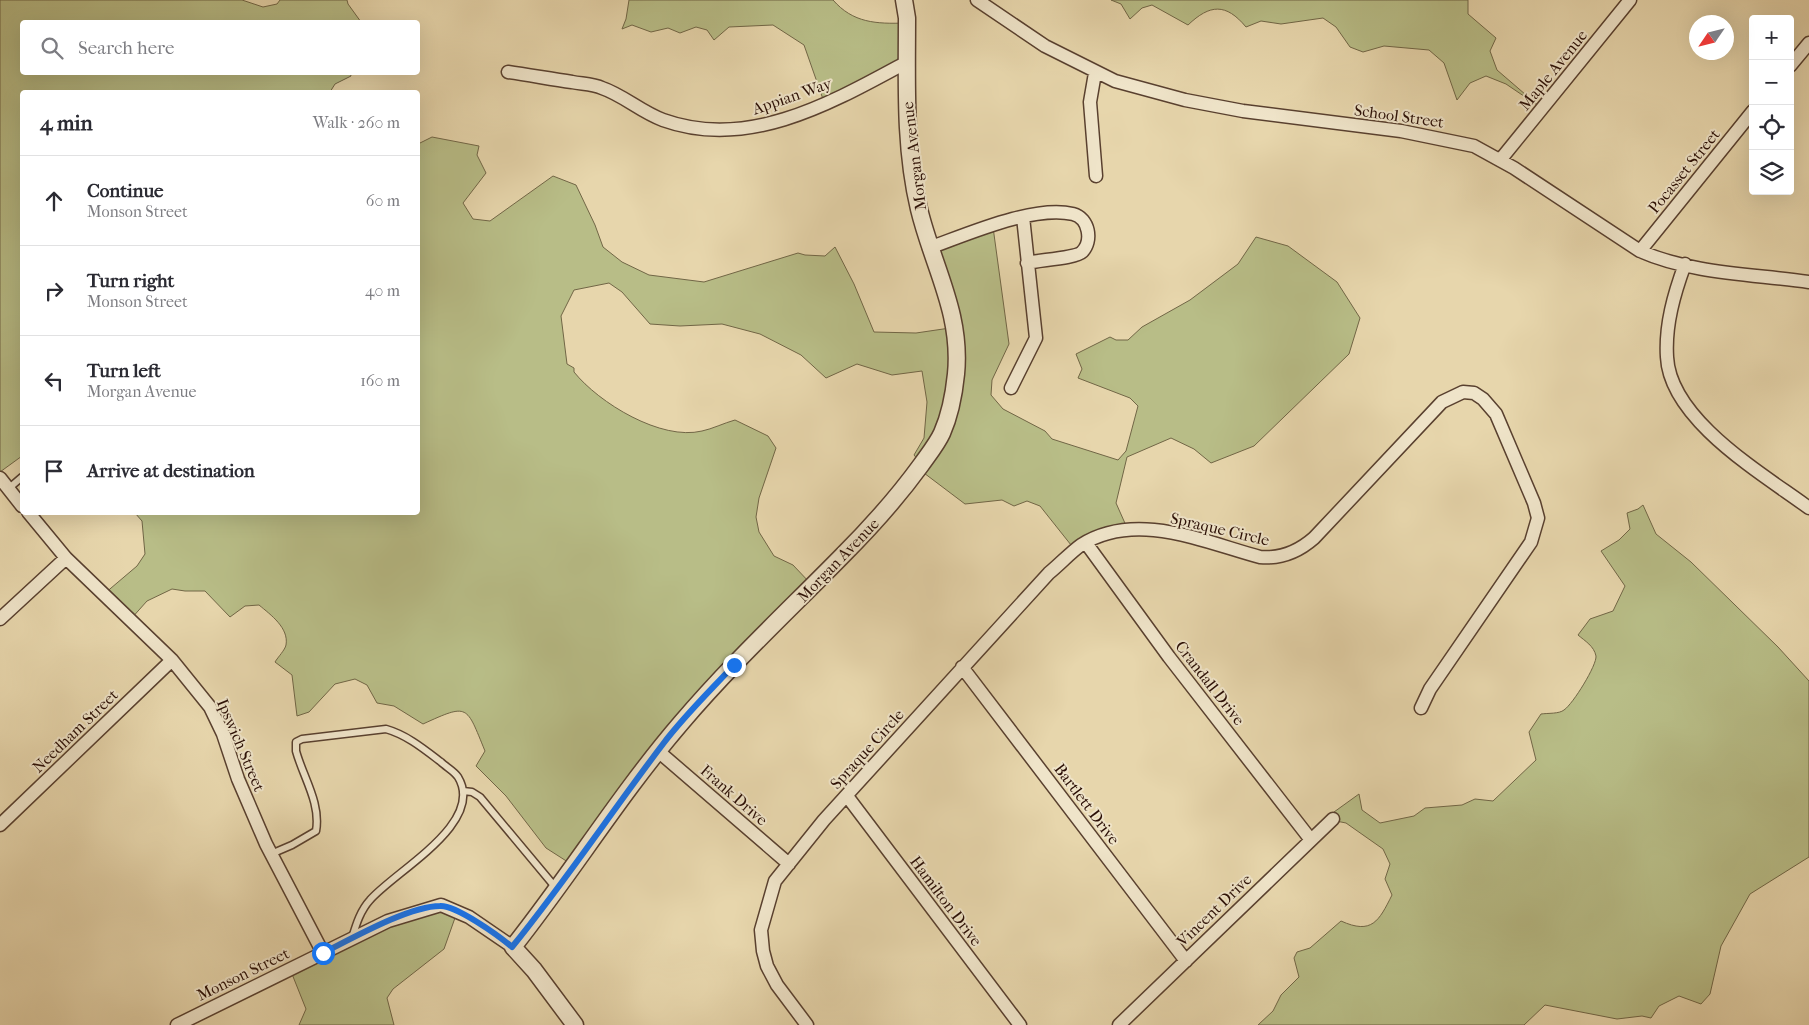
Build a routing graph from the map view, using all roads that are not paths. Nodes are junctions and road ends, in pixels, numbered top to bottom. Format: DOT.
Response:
graph roads {
  1 [pos="904,0"];
  2 [pos="977,0"];
  3 [pos="1630,0"];
  4 [pos="1809,43"];
  5 [pos="1794,61"];
  6 [pos="907,62"];
  7 [pos="508,72"];
  8 [pos="1095,73"];
  9 [pos="1749,116"];
  10 [pos="1501,160"];
  11 [pos="1096,176"];
  12 [pos="1023,217"];
  13 [pos="930,248"];
  14 [pos="1640,251"];
  15 [pos="1027,263"];
  16 [pos="1685,264"];
  17 [pos="1809,282"];
  18 [pos="1012,388"];
  19 [pos="20,478"];
  20 [pos="4,484"];
  21 [pos="20,504"];
  22 [pos="1809,508"];
  23 [pos="30,515"];
  24 [pos="1086,543"];
  25 [pos="66,558"];
  26 [pos="0,619"];
  27 [pos="172,660"];
  28 [pos="962,667"];
  29 [pos="1420,708"];
  30 [pos="658,751"];
  31 [pos="464,792"];
  32 [pos="847,796"];
  33 [pos="1333,819"];
  34 [pos="0,825"];
  35 [pos="1310,840"];
  36 [pos="271,854"];
  37 [pos="789,864"];
  38 [pos="556,889"];
  39 [pos="352,939"];
  40 [pos="512,947"];
  41 [pos="323,953"];
  42 [pos="1186,961"];
  43 [pos="177,1025"];
  44 [pos="575,1025"];
  45 [pos="807,1025"];
  46 [pos="1020,1025"];
  47 [pos="1119,1025"];
  1 -- 6 [label="street, Morgan Avenue"];
  2 -- 8 [label="street, School Street"];
  3 -- 10 [label="street, Maple Avenue"];
  4 -- 5 [label="street"];
  6 -- 7 [label="street, Appian Way"];
  6 -- 13 [label="street, Morgan Avenue"];
  8 -- 10 [label="street, School Street"];
  8 -- 11 [label="street"];
  9 -- 14 [label="street, Pocasset Street"];
  10 -- 14 [label="street, School Street"];
  12 -- 13 [label="street"];
  12 -- 15 [label="street"];
  12 -- 15 [label="street"];
  13 -- 30 [label="street, Morgan Avenue"];
  14 -- 16 [label="street, School Street"];
  15 -- 18 [label="street"];
  16 -- 17 [label="street, School Street"];
  16 -- 22 [label="street"];
  19 -- 20 [label="lane"];
  20 -- 21 [label="street"];
  23 -- 25 [label="street, Ipswich Street"];
  24 -- 28 [label="street, Spraque Circle"];
  24 -- 29 [label="street, Spraque Circle"];
  24 -- 35 [label="street, Crandall Drive"];
  25 -- 26 [label="street"];
  25 -- 27 [label="street, Ipswich Street"];
  27 -- 34 [label="street, Needham Street"];
  27 -- 36 [label="street, Ipswich Street"];
  28 -- 32 [label="street, Spraque Circle"];
  28 -- 42 [label="street, Bartlett Drive"];
  30 -- 37 [label="street, Frank Drive"];
  30 -- 38 [label="street, Morgan Avenue"];
  31 -- 36 [label="lane"];
  31 -- 38 [label="lane"];
  31 -- 39 [label="lane"];
  32 -- 37 [label="street, Spraque Circle"];
  32 -- 46 [label="street, Hamilton Drive"];
  33 -- 35 [label="street, Vincent Drive"];
  35 -- 42 [label="street, Vincent Drive"];
  36 -- 41 [label="street, Ipswich Street"];
  37 -- 45 [label="street, Spraque Circle"];
  38 -- 40 [label="street, Morgan Avenue"];
  39 -- 40 [label="street, Monson Street"];
  39 -- 41 [label="street, Monson Street"];
  40 -- 44 [label="street"];
  41 -- 43 [label="street, Monson Street"];
  42 -- 47 [label="street, Vincent Drive"];
}
